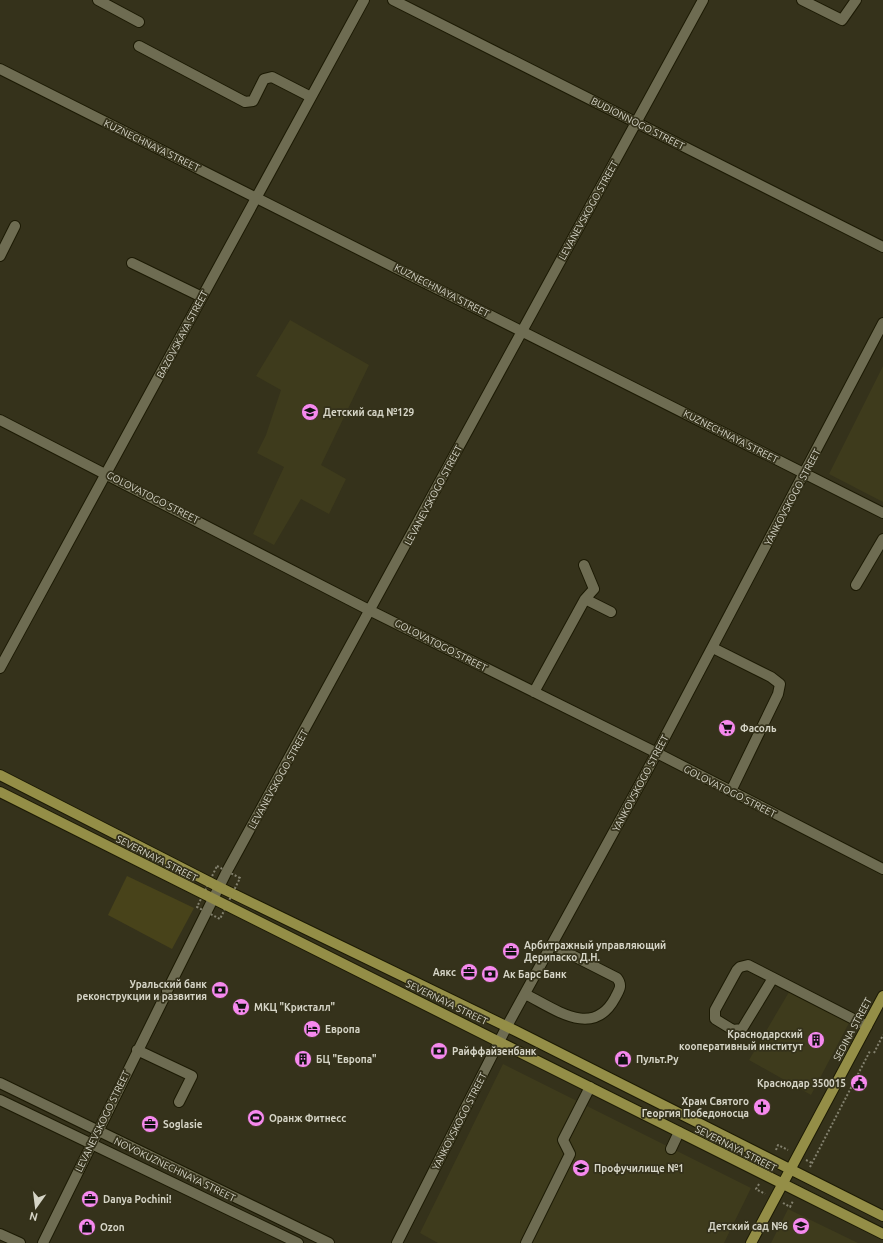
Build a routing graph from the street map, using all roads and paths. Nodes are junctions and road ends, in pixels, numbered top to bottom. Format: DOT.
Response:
graph roads {
  1 [pos="98,0"];
  2 [pos="364,0"];
  3 [pos="393,0"];
  4 [pos="703,0"];
  5 [pos="802,0"];
  6 [pos="856,0"];
  7 [pos="139,22"];
  8 [pos="139,46"];
  9 [pos="0,69"];
  10 [pos="311,97"];
  11 [pos="636,122"];
  12 [pos="256,197"];
  13 [pos="15,226"];
  14 [pos="883,247"];
  15 [pos="0,256"];
  16 [pos="132,262"];
  17 [pos="202,297"];
  18 [pos="883,323"];
  19 [pos="522,330"];
  20 [pos="0,420"];
  21 [pos="106,473"];
  22 [pos="805,473"];
  23 [pos="883,513"];
  24 [pos="883,539"];
  25 [pos="584,565"];
  26 [pos="856,585"];
  27 [pos="585,599"];
  28 [pos="371,610"];
  29 [pos="611,612"];
  30 [pos="713,648"];
  31 [pos="0,668"];
  32 [pos="534,692"];
  33 [pos="657,753"];
  34 [pos="0,775"];
  35 [pos="731,791"];
  36 [pos="0,792"];
  37 [pos="883,869"];
  38 [pos="219,887"];
  39 [pos="213,900"];
  40 [pos="552,945"];
  41 [pos="773,978"];
  42 [pos="525,994"];
  43 [pos="883,996"];
  44 [pos="507,1026"];
  45 [pos="867,1026"];
  46 [pos="883,1035"];
  47 [pos="499,1041"];
  48 [pos="138,1050"];
  49 [pos="870,1051"];
  50 [pos="874,1053"];
  51 [pos="0,1084"];
  52 [pos="590,1087"];
  53 [pos="0,1100"];
  54 [pos="179,1102"];
  55 [pos="97,1132"];
  56 [pos="678,1132"];
  57 [pos="91,1143"];
  58 [pos="671,1149"];
  59 [pos="812,1162"];
  60 [pos="788,1169"];
  61 [pos="780,1184"];
  62 [pos="883,1216"];
  63 [pos="0,1234"];
  64 [pos="883,1234"];
  65 [pos="20,1243"];
  66 [pos="42,1243"];
  67 [pos="298,1243"];
  68 [pos="329,1243"];
  69 [pos="397,1243"];
  70 [pos="526,1243"];
  71 [pos="747,1243"];
  72 [pos="751,1243"];
  1 -- 7 [label="street"];
  2 -- 10 [label="street, BAZOVSKAYA STREET"];
  3 -- 11 [label="street, BUDIONNOGO STREET"];
  4 -- 11 [label="street, LEVANEVSKOGO STREET"];
  5 -- 6 [label="street"];
  8 -- 10 [label="street"];
  9 -- 12 [label="street, KUZNECHNAYA STREET"];
  10 -- 12 [label="street, BAZOVSKAYA STREET"];
  11 -- 14 [label="street, BUDIONNOGO STREET"];
  11 -- 19 [label="street, LEVANEVSKOGO STREET"];
  12 -- 17 [label="street, BAZOVSKAYA STREET"];
  12 -- 19 [label="street, KUZNECHNAYA STREET"];
  13 -- 15 [label="street"];
  16 -- 17 [label="street"];
  17 -- 21 [label="street, BAZOVSKAYA STREET"];
  18 -- 22 [label="street, YANKOVSKOGO STREET"];
  19 -- 22 [label="street, KUZNECHNAYA STREET"];
  19 -- 28 [label="street, LEVANEVSKOGO STREET"];
  20 -- 21 [label="street, GOLOVATOGO STREET"];
  21 -- 28 [label="street, GOLOVATOGO STREET"];
  21 -- 31 [label="street, BAZOVSKAYA STREET"];
  22 -- 23 [label="street, KUZNECHNAYA STREET"];
  22 -- 30 [label="street, YANKOVSKOGO STREET"];
  24 -- 26 [label="street"];
  25 -- 27 [label="street"];
  27 -- 29 [label="street"];
  27 -- 32 [label="street"];
  28 -- 32 [label="street, GOLOVATOGO STREET"];
  28 -- 38 [label="street, LEVANEVSKOGO STREET"];
  30 -- 33 [label="street, YANKOVSKOGO STREET"];
  30 -- 35 [label="street"];
  32 -- 33 [label="street, GOLOVATOGO STREET"];
  33 -- 35 [label="street, GOLOVATOGO STREET"];
  33 -- 40 [label="street, YANKOVSKOGO STREET"];
  34 -- 38 [label="main road, SEVERNAYA STREET"];
  35 -- 37 [label="street, GOLOVATOGO STREET"];
  36 -- 39 [label="main road, SEVERNAYA STREET"];
  38 -- 39 [label="street, LEVANEVSKOGO STREET"];
  38 -- 44 [label="main road, SEVERNAYA STREET"];
  39 -- 47 [label="main road, SEVERNAYA STREET"];
  39 -- 48 [label="street, LEVANEVSKOGO STREET"];
  40 -- 42 [label="street, YANKOVSKOGO STREET"];
  40 -- 42 [label="street"];
  41 -- 41 [label="street"];
  41 -- 45 [label="street"];
  42 -- 44 [label="street, YANKOVSKOGO STREET"];
  43 -- 45 [label="main road, SEDINA STREET"];
  44 -- 47 [label="street, YANKOVSKOGO STREET"];
  44 -- 60 [label="main road, SEVERNAYA STREET"];
  45 -- 60 [label="main road, SEDINA STREET"];
  46 -- 50 [label="path"];
  47 -- 52 [label="main road, SEVERNAYA STREET"];
  47 -- 69 [label="street, YANKOVSKOGO STREET"];
  48 -- 54 [label="street"];
  48 -- 55 [label="street, LEVANEVSKOGO STREET"];
  49 -- 59 [label="path"];
  51 -- 55 [label="street, NOVOKUZNECHNAYA STREET"];
  52 -- 56 [label="main road, SEVERNAYA STREET"];
  52 -- 70 [label="street"];
  53 -- 57 [label="street, NOVOKUZNECHNAYA STREET"];
  55 -- 57 [label="street, LEVANEVSKOGO STREET"];
  55 -- 68 [label="street, NOVOKUZNECHNAYA STREET"];
  56 -- 58 [label="street"];
  56 -- 61 [label="main road, SEVERNAYA STREET"];
  57 -- 66 [label="street, LEVANEVSKOGO STREET"];
  57 -- 67 [label="street, NOVOKUZNECHNAYA STREET"];
  60 -- 61 [label="main road, SEDINA STREET"];
  60 -- 62 [label="main road, SEVERNAYA STREET"];
  61 -- 64 [label="main road, SEVERNAYA STREET"];
  61 -- 71 [label="main road"];
  61 -- 72 [label="main road, SEDINA STREET"];
  63 -- 65 [label="street"];
}
